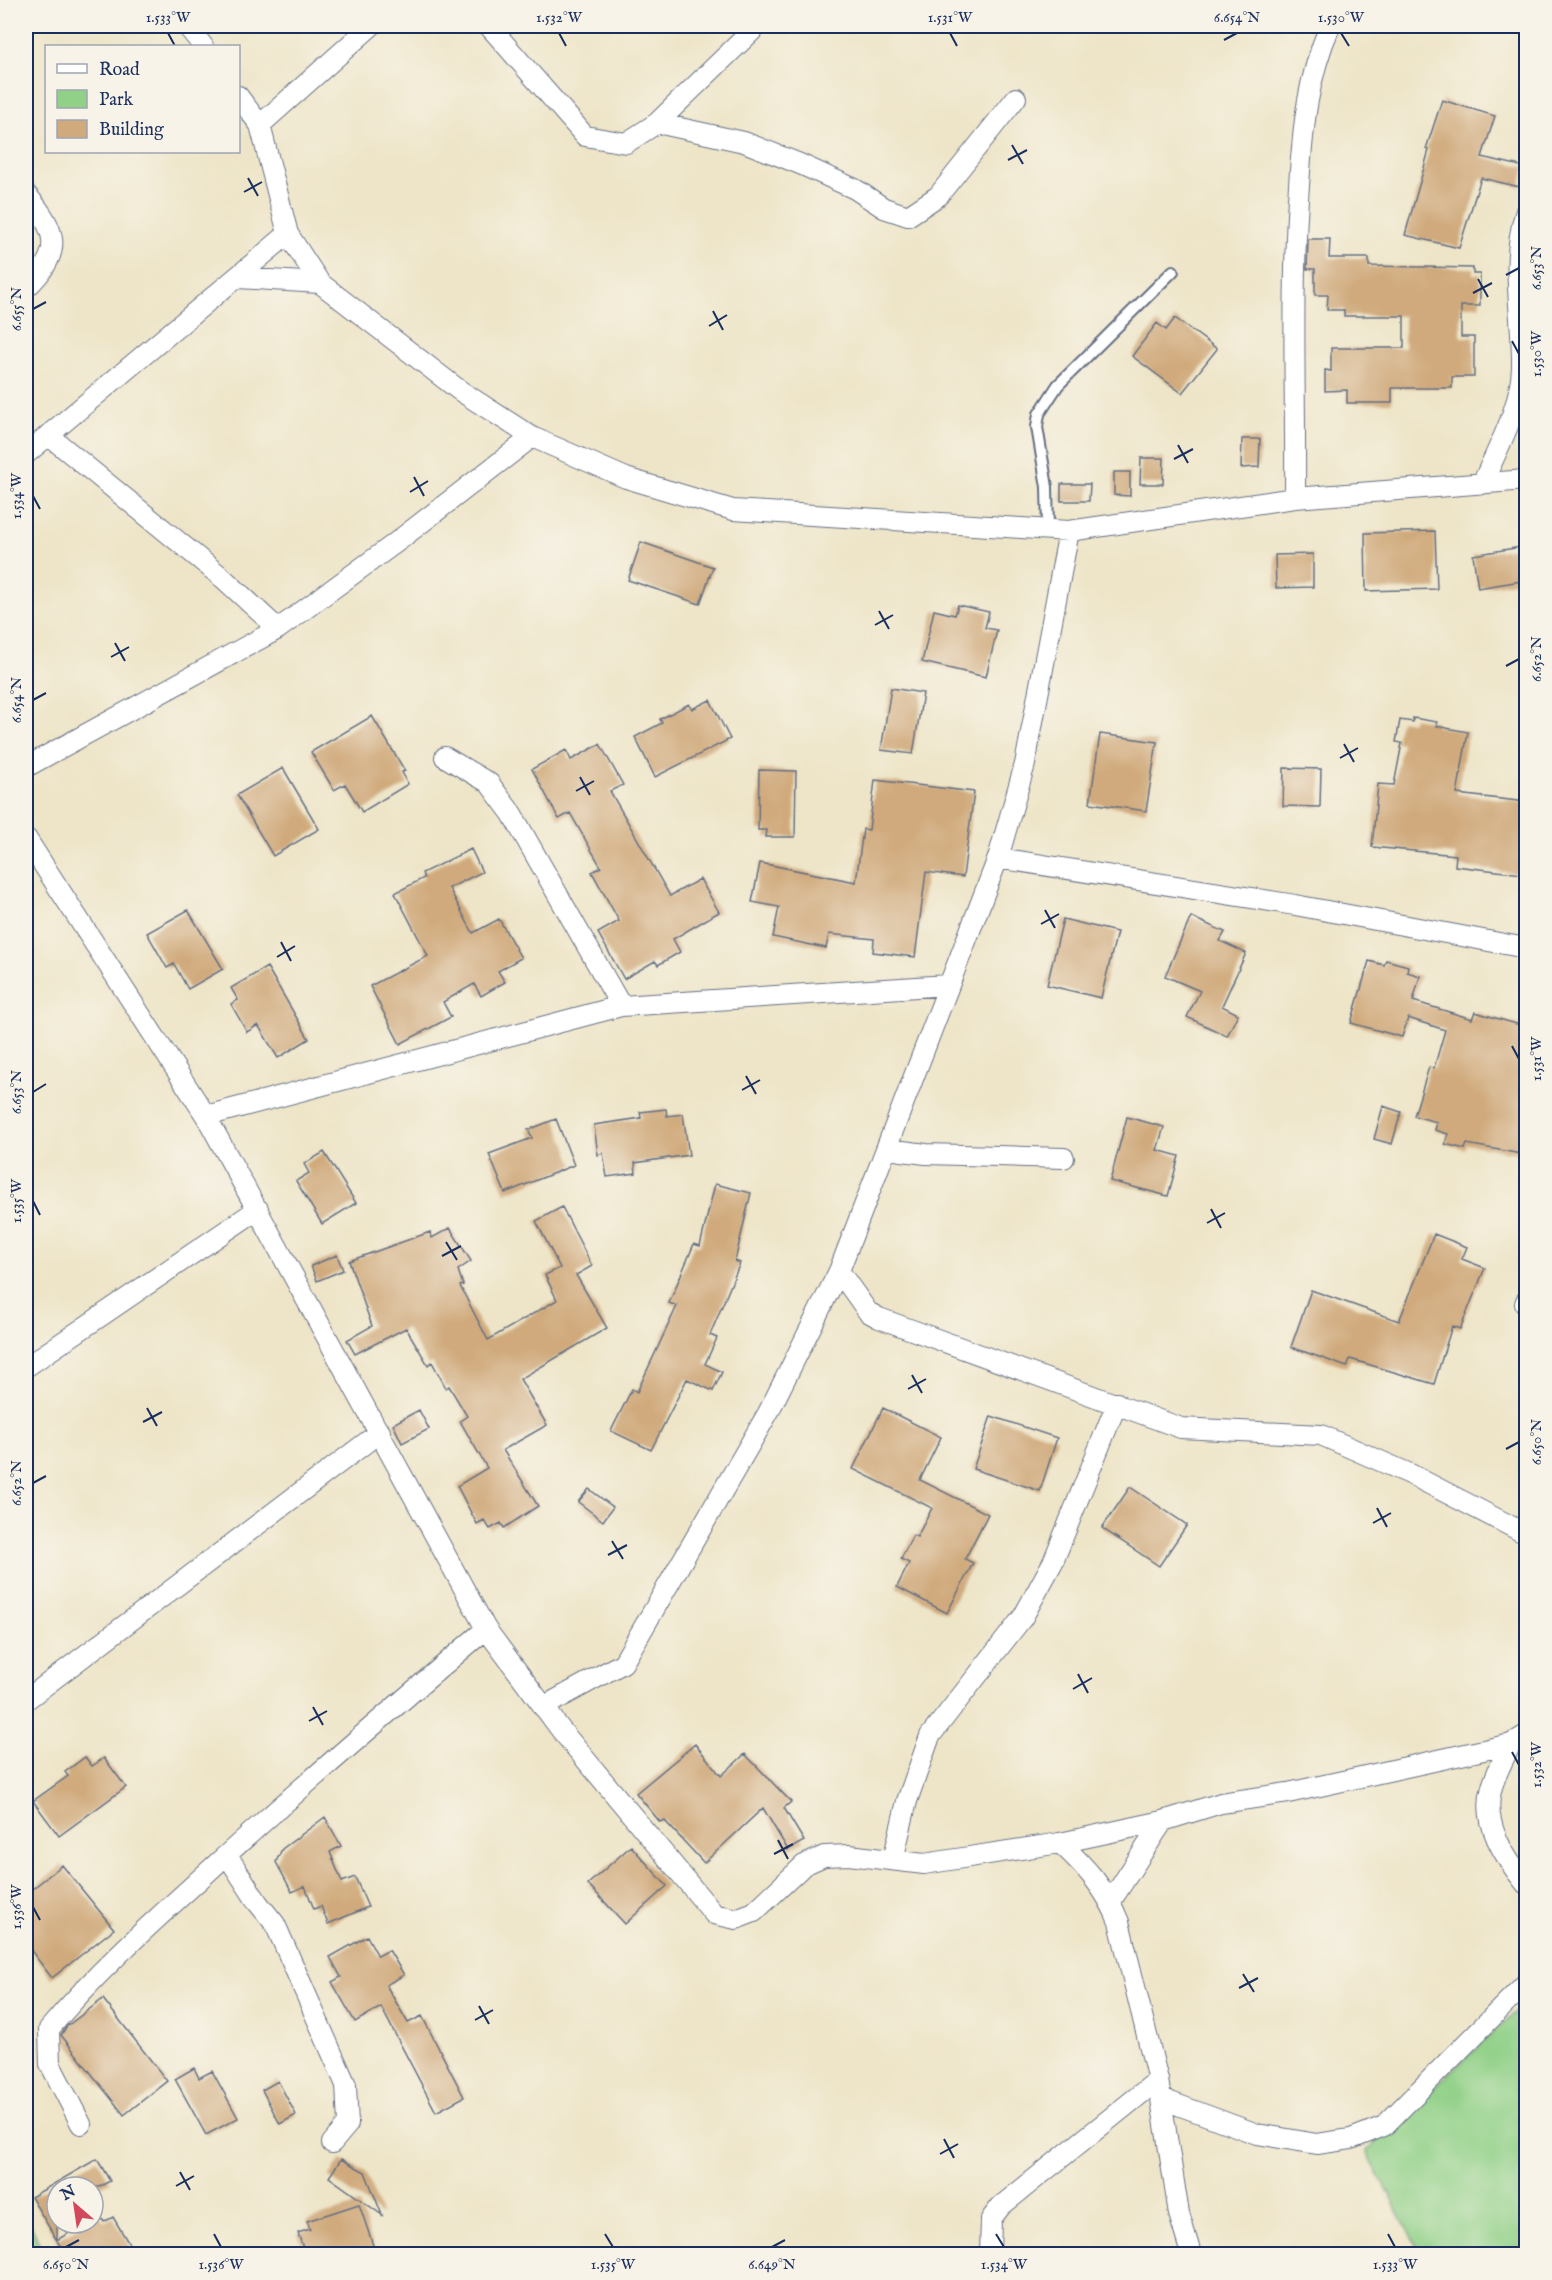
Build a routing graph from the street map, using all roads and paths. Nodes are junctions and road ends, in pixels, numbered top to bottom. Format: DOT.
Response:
graph roads {
  1 [pos="187,26"];
  2 [pos="371,26"];
  3 [pos="489,26"];
  4 [pos="757,26"];
  5 [pos="1330,26"];
  6 [pos="202,45"];
  7 [pos="1016,98"];
  8 [pos="240,99"];
  9 [pos="657,123"];
  10 [pos="260,125"];
  11 [pos="26,194"];
  12 [pos="1527,211"];
  13 [pos="288,234"];
  14 [pos="1173,271"];
  15 [pos="238,278"];
  16 [pos="320,283"];
  17 [pos="26,288"];
  18 [pos="48,435"];
  19 [pos="532,437"];
  20 [pos="26,454"];
  21 [pos="1527,480"];
  22 [pos="1482,484"];
  23 [pos="1295,498"];
  24 [pos="1048,530"];
  25 [pos="1069,531"];
  26 [pos="278,629"];
  27 [pos="445,757"];
  28 [pos="26,767"];
  29 [pos="26,838"];
  30 [pos="998,858"];
  31 [pos="1527,948"];
  32 [pos="948,985"];
  33 [pos="621,1006"];
  34 [pos="206,1116"];
  35 [pos="887,1149"];
  36 [pos="1064,1158"];
  37 [pos="258,1209"];
  38 [pos="838,1271"];
  39 [pos="26,1367"];
  40 [pos="1117,1403"];
  41 [pos="380,1432"];
  42 [pos="1527,1534"];
  43 [pos="486,1629"];
  44 [pos="26,1700"];
  45 [pos="543,1707"];
  46 [pos="1519,1740"];
  47 [pos="1162,1821"];
  48 [pos="1060,1843"];
  49 [pos="227,1855"];
  50 [pos="893,1860"];
  51 [pos="1527,1884"];
  52 [pos="1111,1901"];
  53 [pos="1527,1983"];
  54 [pos="1160,2089"];
  55 [pos="81,2124"];
  56 [pos="332,2143"];
  57 [pos="990,2254"];
  58 [pos="1191,2254"];
  1 -- 6 [label="street"];
  2 -- 10 [label="street"];
  3 -- 9 [label="street"];
  4 -- 9 [label="street"];
  5 -- 23 [label="street"];
  7 -- 9 [label="street"];
  8 -- 10 [label="street"];
  10 -- 13 [label="street"];
  11 -- 17 [label="street"];
  12 -- 22 [label="street"];
  13 -- 15 [label="street"];
  13 -- 16 [label="street"];
  14 -- 24 [label="lane"];
  15 -- 16 [label="street"];
  15 -- 18 [label="street"];
  16 -- 19 [label="street"];
  18 -- 20 [label="street"];
  18 -- 26 [label="street"];
  19 -- 24 [label="street"];
  19 -- 26 [label="street"];
  21 -- 22 [label="street"];
  22 -- 23 [label="street"];
  23 -- 25 [label="street"];
  24 -- 25 [label="street"];
  25 -- 30 [label="street"];
  26 -- 28 [label="street"];
  27 -- 33 [label="street"];
  29 -- 34 [label="street"];
  30 -- 31 [label="street"];
  30 -- 32 [label="street"];
  32 -- 33 [label="street"];
  32 -- 35 [label="street"];
  33 -- 34 [label="street"];
  34 -- 37 [label="street"];
  35 -- 36 [label="street"];
  35 -- 38 [label="street"];
  37 -- 39 [label="street"];
  37 -- 41 [label="street"];
  38 -- 40 [label="street"];
  38 -- 45 [label="street"];
  40 -- 42 [label="street"];
  40 -- 50 [label="street"];
  41 -- 43 [label="street"];
  41 -- 44 [label="street"];
  43 -- 45 [label="street"];
  43 -- 49 [label="street"];
  45 -- 50 [label="street"];
  46 -- 47 [label="street"];
  46 -- 51 [label="street"];
  47 -- 48 [label="street"];
  47 -- 52 [label="street"];
  48 -- 50 [label="street"];
  48 -- 52 [label="street"];
  49 -- 55 [label="street"];
  49 -- 56 [label="street"];
  52 -- 54 [label="street"];
  53 -- 54 [label="street"];
  54 -- 57 [label="street"];
  54 -- 58 [label="street"];
}
